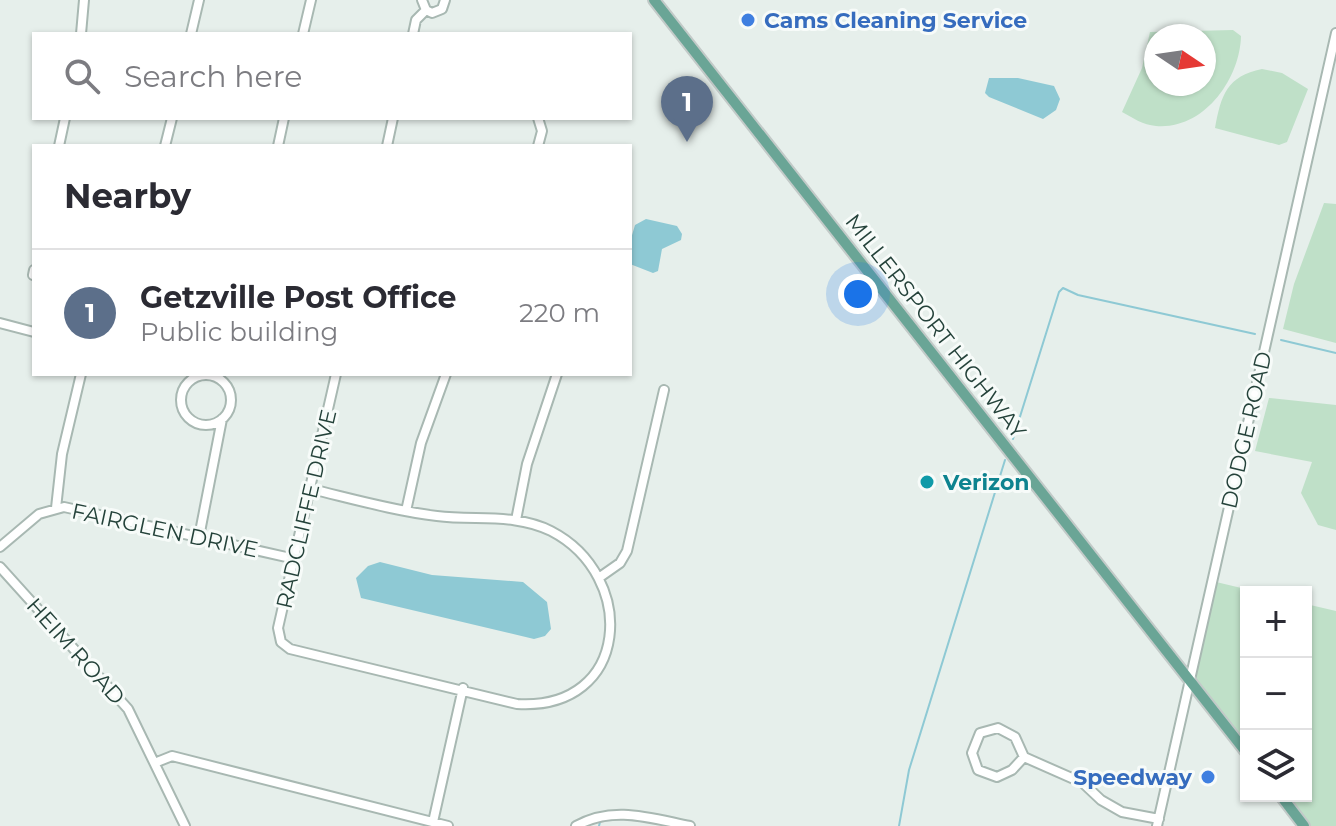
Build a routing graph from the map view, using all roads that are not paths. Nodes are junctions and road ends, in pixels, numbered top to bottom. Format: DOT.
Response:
graph roads {
  1 [pos="84,0"];
  2 [pos="199,0"];
  3 [pos="311,0"];
  4 [pos="422,0"];
  5 [pos="445,0"];
  6 [pos="654,0"];
  7 [pos="426,10"];
  8 [pos="81,32"];
  9 [pos="191,32"];
  10 [pos="303,32"];
  11 [pos="413,32"];
  12 [pos="1336,33"];
  13 [pos="65,120"];
  14 [pos="172,120"];
  15 [pos="284,120"];
  16 [pos="393,120"];
  17 [pos="539,120"];
  18 [pos="59,144"];
  19 [pos="166,144"];
  20 [pos="278,144"];
  21 [pos="387,144"];
  22 [pos="539,144"];
  23 [pos="0,323"];
  24 [pos="32,331"];
  25 [pos="81,376"];
  26 [pos="204,376"];
  27 [pos="209,376"];
  28 [pos="336,376"];
  29 [pos="445,376"];
  30 [pos="556,376"];
  31 [pos="664,390"];
  32 [pos="222,419"];
  33 [pos="311,489"];
  34 [pos="56,508"];
  35 [pos="406,511"];
  36 [pos="516,520"];
  37 [pos="199,537"];
  38 [pos="0,547"];
  39 [pos="295,559"];
  40 [pos="0,567"];
  41 [pos="600,577"];
  42 [pos="1190,682"];
  43 [pos="463,688"];
  44 [pos="1240,744"];
  45 [pos="1024,757"];
  46 [pos="157,762"];
  47 [pos="1286,802"];
  48 [pos="433,822"];
  49 [pos="1158,822"];
  50 [pos="185,826"];
  51 [pos="448,826"];
  52 [pos="576,826"];
  53 [pos="690,826"];
  54 [pos="1304,826"];
  1 -- 8 [label="street"];
  2 -- 9 [label="street"];
  3 -- 10 [label="street"];
  4 -- 7 [label="street"];
  5 -- 7 [label="street"];
  6 -- 42 [label="main road, MILLERSPORT HIGHWAY"];
  7 -- 11 [label="street"];
  12 -- 42 [label="street, DODGE ROAD"];
  13 -- 18 [label="street"];
  14 -- 19 [label="street"];
  15 -- 20 [label="street"];
  16 -- 21 [label="street"];
  17 -- 22 [label="street"];
  23 -- 24 [label="street"];
  25 -- 34 [label="street"];
  26 -- 32 [label="street"];
  27 -- 32 [label="street"];
  28 -- 33 [label="street, RADCLIFFE DRIVE"];
  29 -- 35 [label="street"];
  30 -- 36 [label="street"];
  31 -- 41 [label="street"];
  32 -- 37 [label="street"];
  33 -- 35 [label="street"];
  33 -- 39 [label="street, RADCLIFFE DRIVE"];
  34 -- 37 [label="street, FAIRGLEN DRIVE"];
  34 -- 38 [label="street, FAIRGLEN DRIVE"];
  35 -- 36 [label="street"];
  36 -- 41 [label="street"];
  37 -- 39 [label="street, FAIRGLEN DRIVE"];
  39 -- 43 [label="street, RADCLIFFE DRIVE"];
  40 -- 46 [label="street, HEIM ROAD"];
  41 -- 43 [label="street, RADCLIFFE DRIVE"];
  42 -- 44 [label="main road, MILLERSPORT HIGHWAY"];
  42 -- 49 [label="street, DODGE ROAD"];
  43 -- 48 [label="street"];
  45 -- 45 [label="street"];
  45 -- 49 [label="street"];
  46 -- 48 [label="street"];
  46 -- 50 [label="street, HEIM ROAD"];
  47 -- 54 [label="main road"];
  48 -- 51 [label="street"];
  52 -- 53 [label="street"];
}
